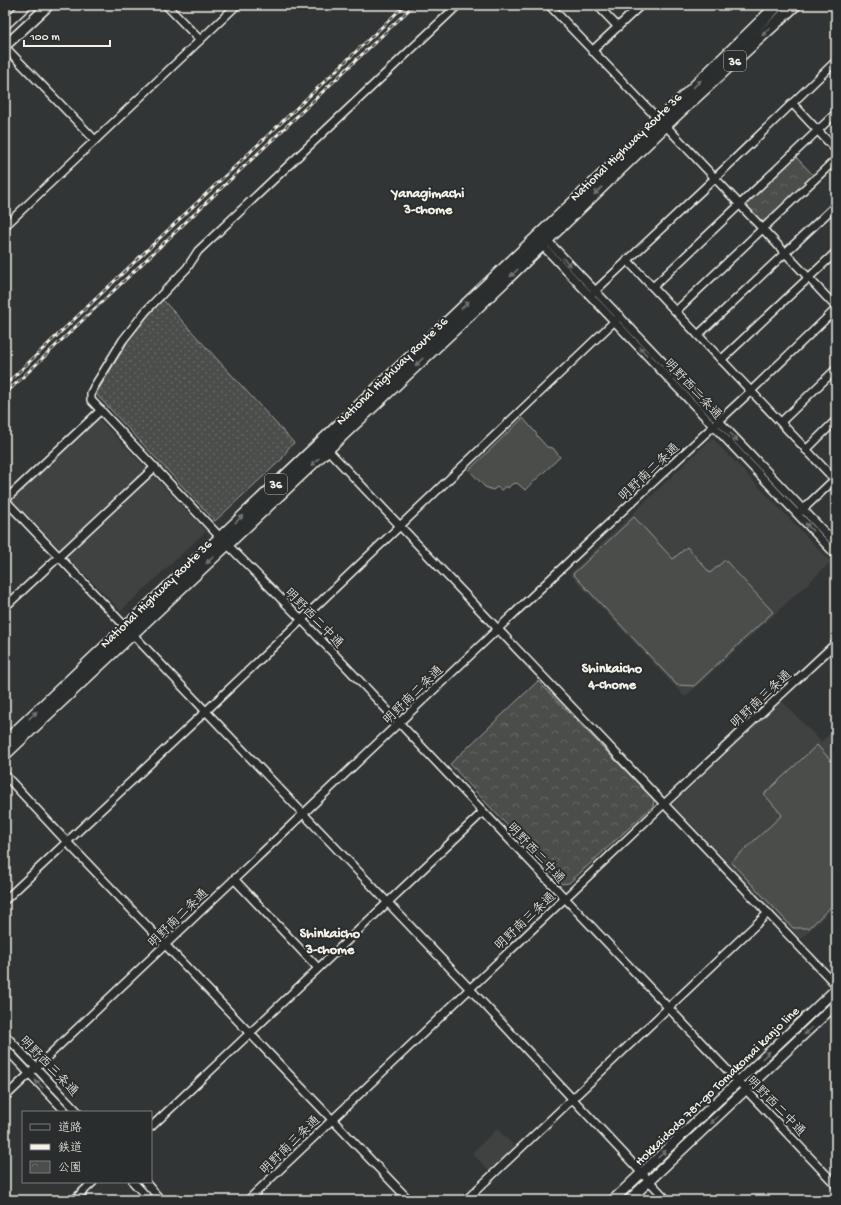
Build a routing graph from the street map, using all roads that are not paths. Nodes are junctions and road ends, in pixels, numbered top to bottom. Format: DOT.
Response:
graph roads {
  1 [pos="26,5"];
  2 [pos="166,5"];
  3 [pos="237,5"];
  4 [pos="458,5"];
  5 [pos="549,5"];
  6 [pos="641,5"];
  7 [pos="795,5"];
  8 [pos="43,6"];
  9 [pos="600,6"];
  10 [pos="776,6"];
  11 [pos="784,15"];
  12 [pos="5,25"];
  13 [pos="618,27"];
  14 [pos="200,40"];
  15 [pos="5,46"];
  16 [pos="592,51"];
  17 [pos="836,61"];
  18 [pos="792,103"];
  19 [pos="836,113"];
  20 [pos="662,123"];
  21 [pos="817,131"];
  22 [pos="95,140"];
  23 [pos="836,150"];
  24 [pos="836,159"];
  25 [pos="715,178"];
  26 [pos="740,205"];
  27 [pos="836,205"];
  28 [pos="5,226"];
  29 [pos="762,229"];
  30 [pos="541,239"];
  31 [pos="836,252"];
  32 [pos="785,254"];
  33 [pos="627,260"];
  34 [pos="808,278"];
  35 [pos="653,287"];
  36 [pos="593,293"];
  37 [pos="836,308"];
  38 [pos="676,311"];
  39 [pos="617,319"];
  40 [pos="698,335"];
  41 [pos="721,360"];
  42 [pos="836,369"];
  43 [pos="751,391"];
  44 [pos="101,410"];
  45 [pos="836,420"];
  46 [pos="781,422"];
  47 [pos="717,424"];
  48 [pos="324,446"];
  49 [pos="806,450"];
  50 [pos="154,467"];
  51 [pos="836,479"];
  52 [pos="5,500"];
  53 [pos="803,509"];
  54 [pos="797,514"];
  55 [pos="400,526"];
  56 [pos="224,540"];
  57 [pos="836,544"];
  58 [pos="836,555"];
  59 [pos="58,557"];
  60 [pos="5,607"];
  61 [pos="302,620"];
  62 [pos="498,629"];
  63 [pos="129,631"];
  64 [pos="836,643"];
  65 [pos="205,712"];
  66 [pos="399,724"];
  67 [pos="5,742"];
  68 [pos="5,754"];
  69 [pos="5,775"];
  70 [pos="664,804"];
  71 [pos="482,812"];
  72 [pos="303,814"];
  73 [pos="67,842"];
  74 [pos="234,878"];
  75 [pos="564,899"];
  76 [pos="5,900"];
  77 [pos="387,903"];
  78 [pos="768,914"];
  79 [pos="166,945"];
  80 [pos="318,968"];
  81 [pos="836,984"];
  82 [pos="836,988"];
  83 [pos="470,989"];
  84 [pos="836,1004"];
  85 [pos="669,1007"];
  86 [pos="250,1032"];
  87 [pos="5,1035"];
  88 [pos="5,1048"];
  89 [pos="36,1068"];
  90 [pos="30,1074"];
  91 [pos="738,1082"];
  92 [pos="746,1090"];
  93 [pos="5,1097"];
  94 [pos="572,1098"];
  95 [pos="65,1111"];
  96 [pos="77,1111"];
  97 [pos="332,1119"];
  98 [pos="152,1125"];
  99 [pos="642,1172"];
  100 [pos="649,1181"];
  101 [pos="92,1183"];
  102 [pos="134,1183"];
  103 [pos="145,1183"];
  104 [pos="836,1185"];
  105 [pos="74,1200"];
  106 [pos="150,1200"];
  107 [pos="161,1200"];
  108 [pos="248,1200"];
  109 [pos="409,1200"];
  110 [pos="466,1200"];
  111 [pos="613,1200"];
  112 [pos="629,1200"];
  113 [pos="667,1200"];
  1 -- 12 [label="main road"];
  2 -- 14 [label="street"];
  3 -- 14 [label="street"];
  4 -- 44 [label="street, 明野西二中通"];
  5 -- 16 [label="street"];
  6 -- 13 [label="street"];
  7 -- 11 [label="highway, National Highway Route 36 / 36"];
  8 -- 15 [label="main road"];
  9 -- 13 [label="street"];
  10 -- 11 [label="street"];
  20 -- 10 [label="highway, National Highway Route 36 / 36, one-way"];
  11 -- 20 [label="highway, National Highway Route 36 / 36, one-way"];
  13 -- 16 [label="street"];
  14 -- 22 [label="street"];
  15 -- 22 [label="street"];
  16 -- 20 [label="street"];
  17 -- 18 [label="street"];
  18 -- 21 [label="street"];
  18 -- 25 [label="street"];
  19 -- 21 [label="street"];
  20 -- 25 [label="street"];
  20 -- 30 [label="highway, National Highway Route 36 / 36"];
  21 -- 23 [label="street"];
  21 -- 26 [label="street"];
  22 -- 28 [label="street"];
  24 -- 29 [label="street"];
  25 -- 26 [label="street"];
  25 -- 33 [label="street"];
  26 -- 29 [label="street"];
  26 -- 35 [label="street"];
  27 -- 32 [label="street"];
  29 -- 32 [label="street"];
  29 -- 38 [label="street"];
  30 -- 36 [label="street, 明野西二条通"];
  30 -- 48 [label="highway, National Highway Route 36 / 36"];
  31 -- 34 [label="street"];
  32 -- 34 [label="street"];
  32 -- 40 [label="street"];
  33 -- 35 [label="street"];
  33 -- 36 [label="street"];
  34 -- 37 [label="street"];
  34 -- 41 [label="street"];
  35 -- 38 [label="street"];
  36 -- 39 [label="street, 明野西二条通"];
  37 -- 43 [label="street, 明野南二条通"];
  38 -- 40 [label="street"];
  39 -- 47 [label="street, 明野西二条通"];
  39 -- 55 [label="street"];
  40 -- 41 [label="street"];
  41 -- 43 [label="street"];
  42 -- 46 [label="street"];
  43 -- 46 [label="street"];
  43 -- 47 [label="street, 明野南二条通"];
  44 -- 50 [label="street, 明野西二中通"];
  44 -- 52 [label="street"];
  45 -- 49 [label="street"];
  46 -- 49 [label="street"];
  47 -- 53 [label="street, 明野西二条通, one-way"];
  47 -- 54 [label="street, 明野西二条通"];
  47 -- 62 [label="street, 明野南二条通"];
  48 -- 55 [label="street"];
  48 -- 56 [label="highway, National Highway Route 36 / 36"];
  49 -- 51 [label="street"];
  50 -- 56 [label="street, 明野西二中通"];
  50 -- 59 [label="street"];
  51 -- 53 [label="street"];
  52 -- 59 [label="street"];
  53 -- 54 [label="street"];
  53 -- 57 [label="street, 明野西二条通"];
  58 -- 54 [label="street, 明野西二条通, one-way"];
  55 -- 61 [label="street"];
  55 -- 62 [label="street"];
  56 -- 61 [label="street, 明野西二中通"];
  56 -- 63 [label="highway, National Highway Route 36 / 36"];
  59 -- 60 [label="street"];
  59 -- 63 [label="street"];
  61 -- 65 [label="street"];
  61 -- 66 [label="street, 明野西二中通"];
  62 -- 66 [label="street, 明野南二条通"];
  62 -- 70 [label="street"];
  63 -- 65 [label="street"];
  67 -- 63 [label="highway, National Highway Route 36 / 36, one-way"];
  63 -- 68 [label="highway, National Highway Route 36 / 36"];
  64 -- 70 [label="street, 明野南三条通"];
  65 -- 72 [label="street"];
  65 -- 73 [label="street"];
  66 -- 71 [label="street, 明野西二中通"];
  66 -- 72 [label="street, 明野南二条通"];
  69 -- 73 [label="street"];
  70 -- 75 [label="street, 明野南三条通"];
  70 -- 78 [label="street"];
  71 -- 75 [label="street, 明野西二中通"];
  71 -- 77 [label="street"];
  72 -- 74 [label="street, 明野南二条通"];
  72 -- 77 [label="street"];
  73 -- 76 [label="street"];
  73 -- 79 [label="street"];
  74 -- 79 [label="street, 明野南二条通"];
  74 -- 80 [label="street"];
  75 -- 83 [label="street, 明野南三条通"];
  75 -- 85 [label="street, 明野西二中通"];
  77 -- 80 [label="street"];
  77 -- 83 [label="street"];
  78 -- 81 [label="street"];
  78 -- 85 [label="street"];
  79 -- 86 [label="street"];
  79 -- 89 [label="street, 明野南二条通"];
  80 -- 86 [label="street"];
  91 -- 82 [label="main road, Hokkaidodo 781-go Tomakomai kanjo line, one-way"];
  83 -- 94 [label="street"];
  83 -- 97 [label="street, 明野南三条通"];
  84 -- 92 [label="main road, Hokkaidodo 781-go Tomakomai kanjo line, one-way"];
  85 -- 91 [label="street, 明野西二中通"];
  85 -- 94 [label="street"];
  86 -- 97 [label="street"];
  86 -- 98 [label="street"];
  87 -- 89 [label="street, 明野西三条通"];
  88 -- 90 [label="street, 明野西三条通"];
  89 -- 90 [label="street, 明野南二条通"];
  89 -- 96 [label="street, 明野西三条通"];
  90 -- 93 [label="street, 明野南二条通"];
  95 -- 90 [label="street, 明野西三条通, one-way"];
  91 -- 92 [label="street, 明野西二中通"];
  99 -- 91 [label="main road, Hokkaidodo 781-go Tomakomai kanjo line, one-way"];
  92 -- 100 [label="main road, Hokkaidodo 781-go Tomakomai kanjo line, one-way"];
  92 -- 104 [label="street, 明野西二中通"];
  94 -- 99 [label="street"];
  94 -- 110 [label="street"];
  97 -- 108 [label="street, 明野南三条通"];
  97 -- 109 [label="street"];
  99 -- 100 [label="street"];
  99 -- 111 [label="main road, Hokkaidodo 781-go Tomakomai kanjo line"];
  100 -- 112 [label="main road, Hokkaidodo 781-go Tomakomai kanjo line"];
  100 -- 113 [label="street"];
  101 -- 105 [label="street"];
  102 -- 106 [label="street"];
  103 -- 107 [label="street"];
}
